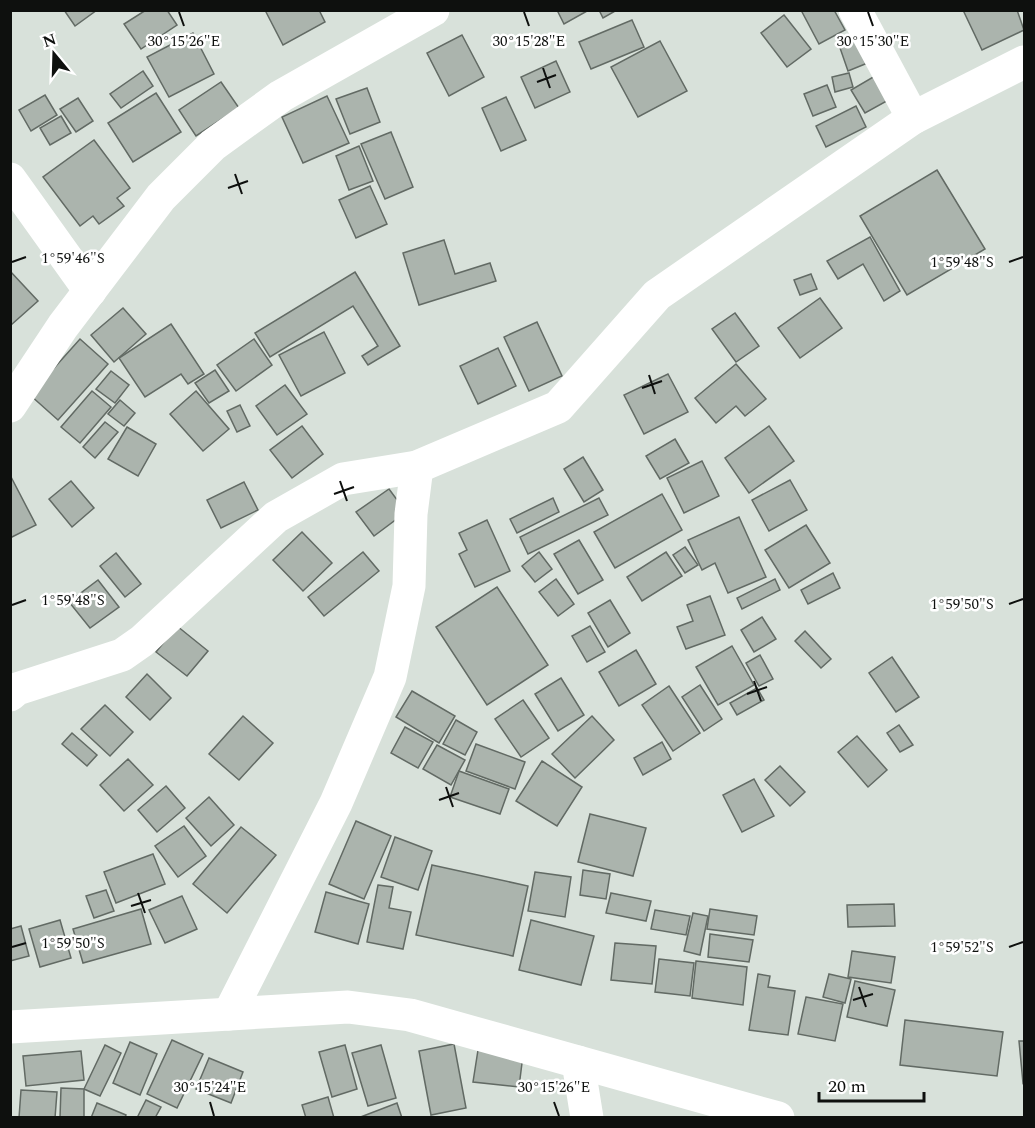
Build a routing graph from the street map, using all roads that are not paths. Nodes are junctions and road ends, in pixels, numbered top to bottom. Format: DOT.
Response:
graph roads {
  1 [pos="432,10"];
  2 [pos="855,10"];
  3 [pos="1024,62"];
  4 [pos="913,118"];
  5 [pos="10,179"];
  6 [pos="90,291"];
  7 [pos="10,406"];
  8 [pos="417,467"];
  9 [pos="10,695"];
  10 [pos="229,1014"];
  11 [pos="10,1027"];
  12 [pos="578,1062"];
  13 [pos="587,1118"];
  14 [pos="777,1118"];
  1 -- 6 [label="street"];
  2 -- 4 [label="street"];
  3 -- 4 [label="street"];
  4 -- 8 [label="street"];
  5 -- 6 [label="street"];
  6 -- 7 [label="street"];
  8 -- 9 [label="street"];
  8 -- 10 [label="street"];
  10 -- 11 [label="street"];
  10 -- 12 [label="street"];
  12 -- 13 [label="street"];
  12 -- 14 [label="street"];
}
